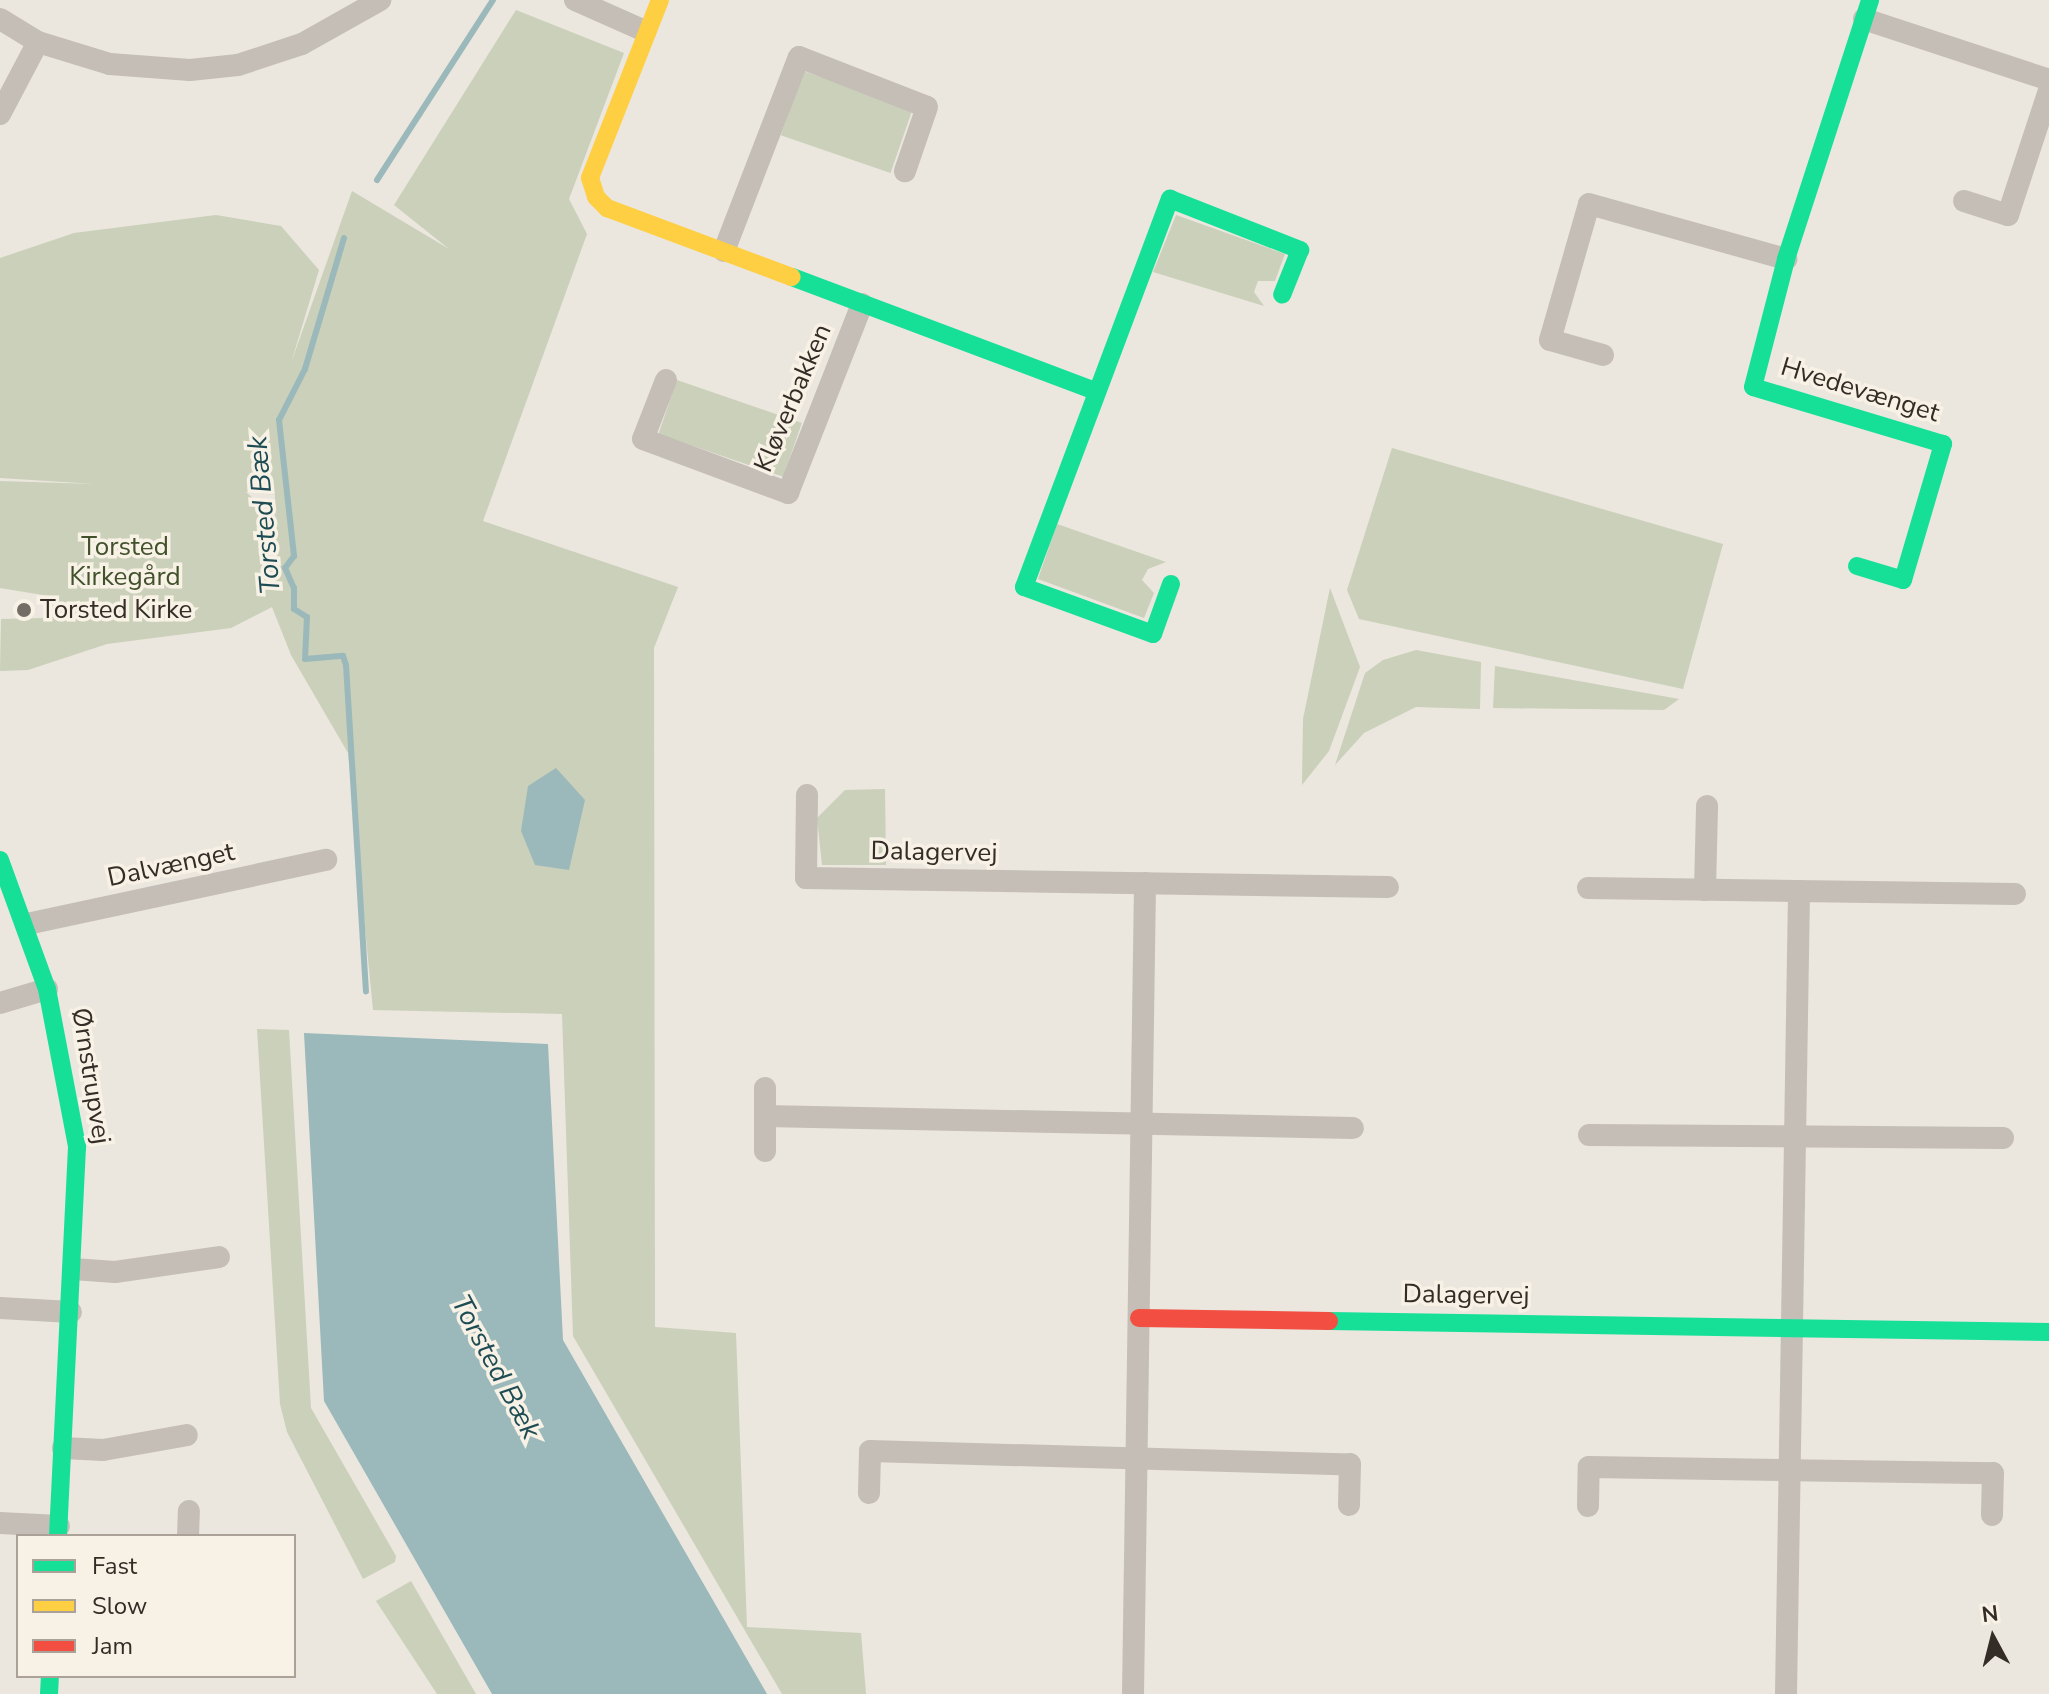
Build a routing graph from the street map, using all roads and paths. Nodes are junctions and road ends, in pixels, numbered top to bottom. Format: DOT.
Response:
graph roads {
  1 [pos="380,0"];
  2 [pos="575,0"];
  3 [pos="660,0"];
  4 [pos="1867,10"];
  5 [pos="0,19"];
  6 [pos="645,31"];
  7 [pos="38,42"];
  8 [pos="2049,80"];
  9 [pos="2049,90"];
  10 [pos="0,114"];
  11 [pos="905,171"];
  12 [pos="1964,201"];
  13 [pos="724,251"];
  14 [pos="1786,259"];
  15 [pos="1282,295"];
  16 [pos="862,304"];
  17 [pos="1603,355"];
  18 [pos="666,380"];
  19 [pos="1096,391"];
  20 [pos="1857,566"];
  21 [pos="1171,584"];
  22 [pos="807,795"];
  23 [pos="1707,806"];
  24 [pos="0,860"];
  25 [pos="326,860"];
  26 [pos="1145,883"];
  27 [pos="1388,887"];
  28 [pos="1588,888"];
  29 [pos="1705,890"];
  30 [pos="1799,891"];
  31 [pos="2015,894"];
  32 [pos="27,924"];
  33 [pos="47,989"];
  34 [pos="0,1003"];
  35 [pos="765,1088"];
  36 [pos="765,1116"];
  37 [pos="1141,1123"];
  38 [pos="1353,1128"];
  39 [pos="1589,1135"];
  40 [pos="1795,1136"];
  41 [pos="2003,1138"];
  42 [pos="765,1151"];
  43 [pos="219,1257"];
  44 [pos="73,1269"];
  45 [pos="0,1308"];
  46 [pos="71,1312"];
  47 [pos="1139,1318"];
  48 [pos="1792,1327"];
  49 [pos="2049,1332"];
  50 [pos="187,1435"];
  51 [pos="63,1448"];
  52 [pos="1137,1458"];
  53 [pos="1790,1470"];
  54 [pos="869,1493"];
  55 [pos="1349,1505"];
  56 [pos="1588,1506"];
  57 [pos="189,1511"];
  58 [pos="1992,1515"];
  59 [pos="0,1523"];
  60 [pos="58,1531"];
  61 [pos="188,1534"];
  62 [pos="1133,1694"];
  63 [pos="1786,1694"];
  1 -- 7 [label="street"];
  2 -- 6 [label="street"];
  3 -- 6 [label="street"];
  4 -- 8 [label="street, Hvedevænget"];
  4 -- 14 [label="street, Hvedevænget"];
  5 -- 7 [label="street"];
  6 -- 13 [label="street, Kløverbakken"];
  7 -- 10 [label="street"];
  9 -- 12 [label="street"];
  11 -- 13 [label="street"];
  13 -- 16 [label="street, Kløverbakken"];
  14 -- 17 [label="street"];
  14 -- 20 [label="street, Hvedevænget"];
  15 -- 19 [label="street"];
  16 -- 18 [label="street, Kløverbakken"];
  16 -- 19 [label="street, Kløverbakken"];
  19 -- 21 [label="street"];
  22 -- 26 [label="street, Dalagervej"];
  23 -- 29 [label="street"];
  24 -- 32 [label="street, Ørnstrupvej"];
  25 -- 32 [label="street, Dalvænget"];
  26 -- 27 [label="street, Dalagervej"];
  26 -- 37 [label="street"];
  28 -- 29 [label="street"];
  29 -- 30 [label="street"];
  30 -- 31 [label="street"];
  30 -- 40 [label="street"];
  32 -- 33 [label="street, Ørnstrupvej"];
  33 -- 34 [label="street, Ørnstrupvej"];
  33 -- 44 [label="street, Ørnstrupvej"];
  35 -- 36 [label="street"];
  36 -- 37 [label="street"];
  36 -- 42 [label="street"];
  37 -- 38 [label="street"];
  37 -- 47 [label="street"];
  39 -- 40 [label="street"];
  40 -- 41 [label="street"];
  40 -- 48 [label="street"];
  43 -- 44 [label="street"];
  44 -- 46 [label="street, Ørnstrupvej"];
  45 -- 46 [label="street"];
  46 -- 51 [label="street, Ørnstrupvej"];
  47 -- 48 [label="street, Dalagervej"];
  47 -- 52 [label="street"];
  48 -- 49 [label="street, Dalagervej"];
  48 -- 53 [label="street"];
  50 -- 51 [label="street"];
  51 -- 60 [label="street, Ørnstrupvej"];
  52 -- 54 [label="street"];
  52 -- 55 [label="street"];
  52 -- 62 [label="street"];
  53 -- 56 [label="street"];
  53 -- 58 [label="street"];
  53 -- 63 [label="street"];
  57 -- 61 [label="street"];
  59 -- 60 [label="street, Ørnstrupvej"];
}
